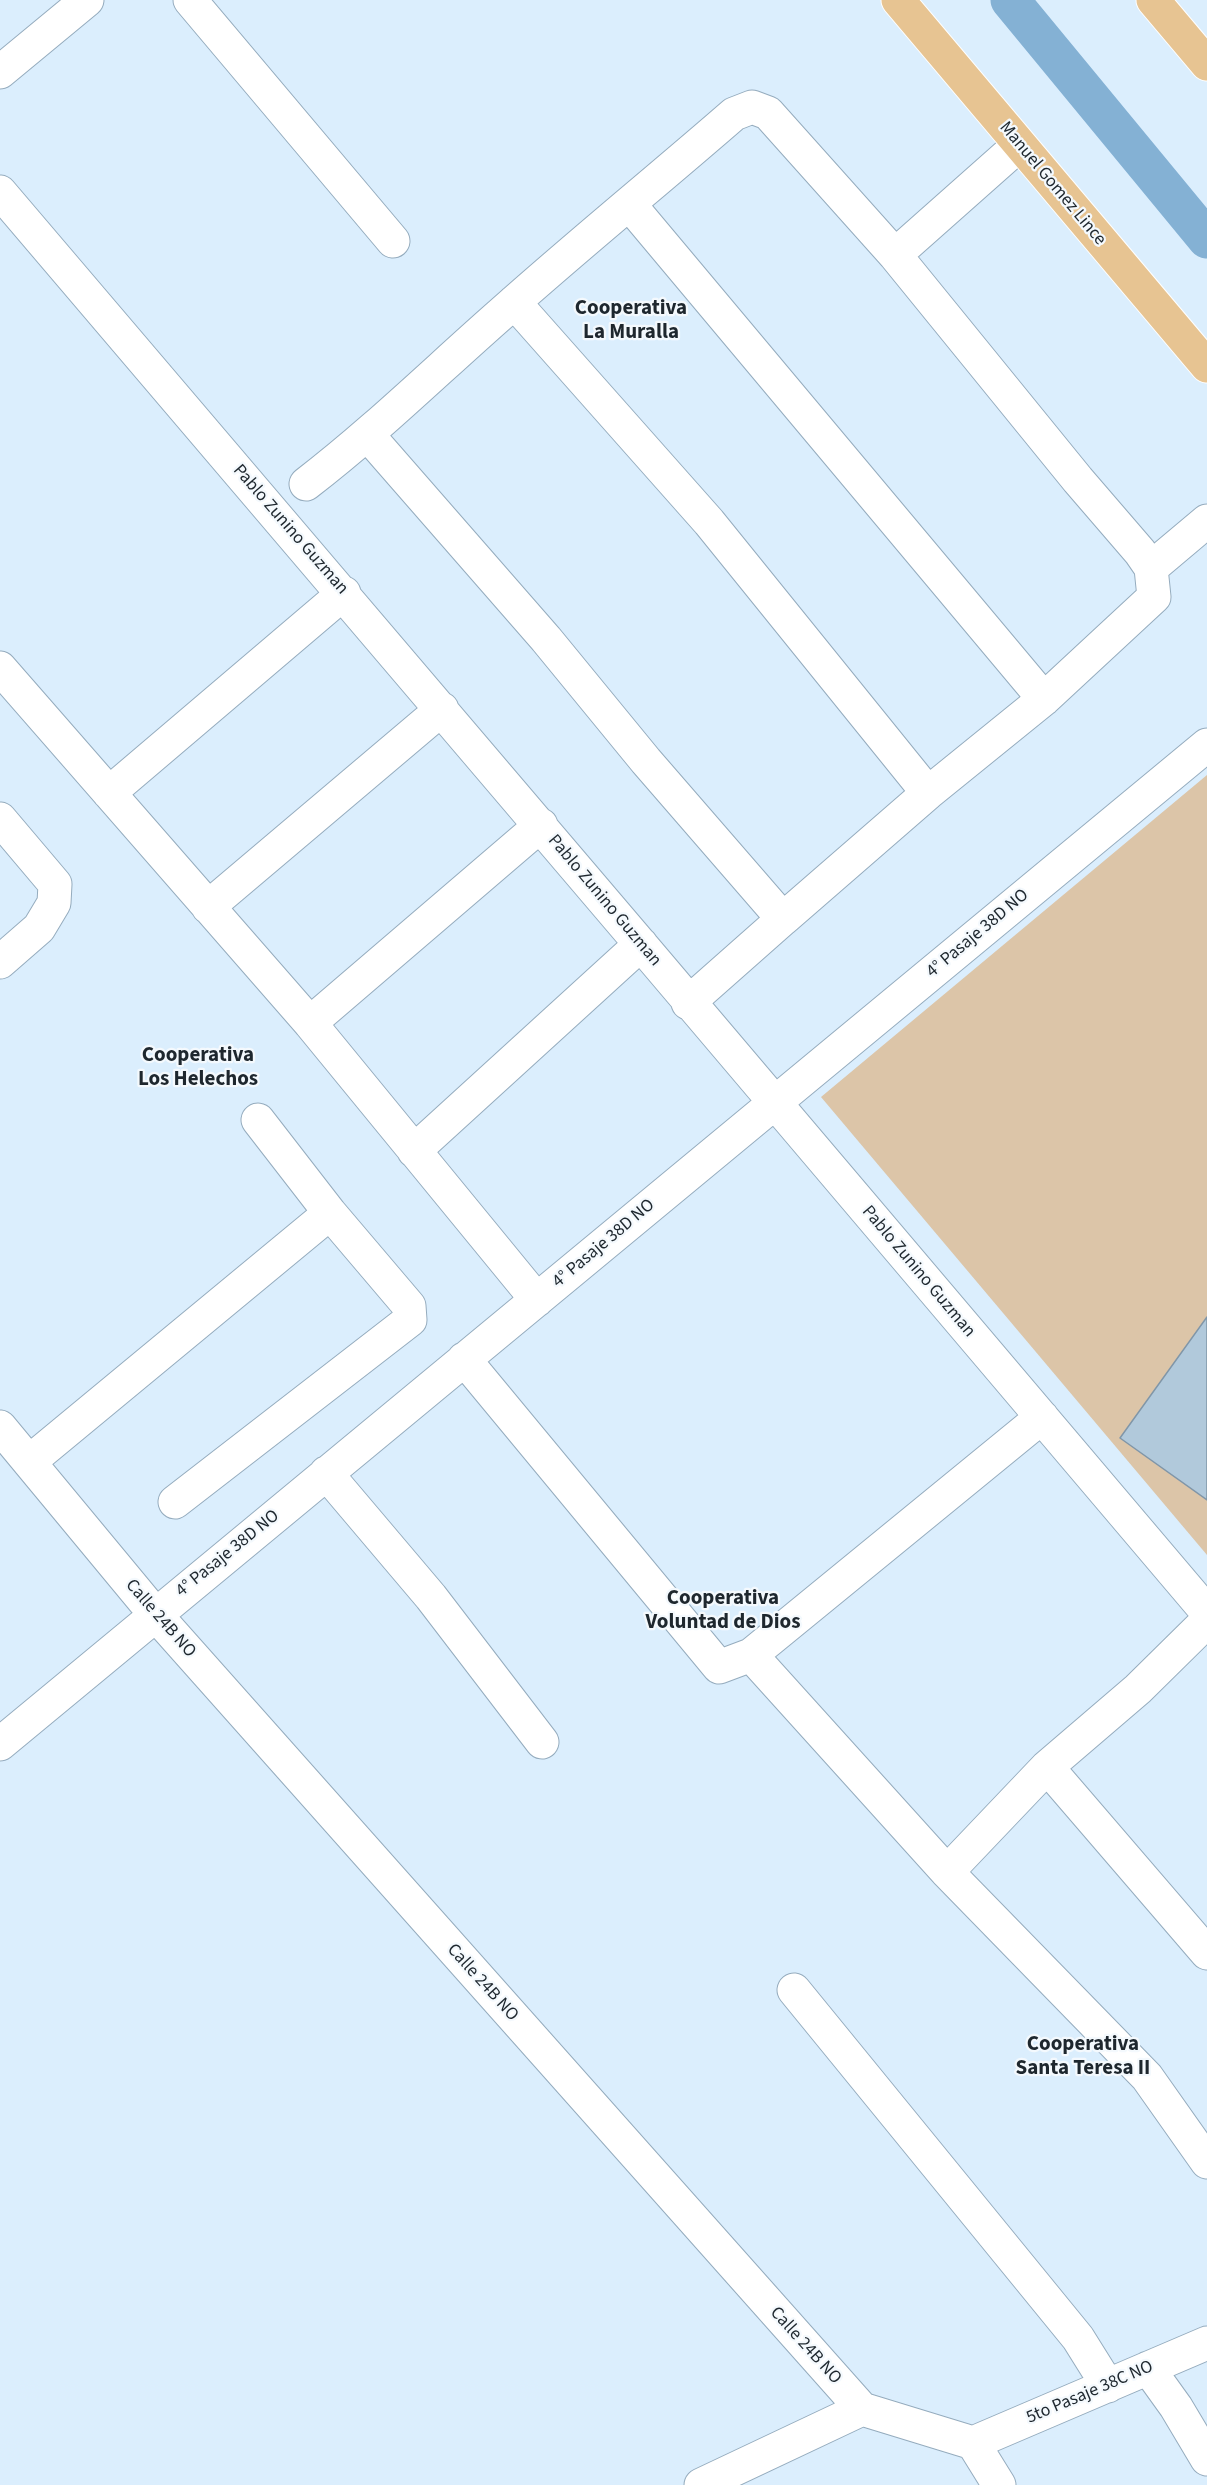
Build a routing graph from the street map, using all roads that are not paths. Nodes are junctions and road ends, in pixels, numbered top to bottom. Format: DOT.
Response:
graph roads {
  1 [pos="87,0"];
  2 [pos="190,0"];
  3 [pos="898,0"];
  4 [pos="1153,0"];
  5 [pos="1207,64"];
  6 [pos="0,72"];
  7 [pos="1019,145"];
  8 [pos="0,192"];
  9 [pos="630,205"];
  10 [pos="393,241"];
  11 [pos="895,255"];
  12 [pos="514,302"];
  13 [pos="1207,366"];
  14 [pos="367,434"];
  15 [pos="306,484"];
  16 [pos="1207,521"];
  17 [pos="1150,568"];
  18 [pos="344,594"];
  19 [pos="0,668"];
  20 [pos="1044,699"];
  21 [pos="441,709"];
  22 [pos="1207,745"];
  23 [pos="109,793"];
  24 [pos="928,793"];
  25 [pos="0,819"];
  26 [pos="541,825"];
  27 [pos="208,907"];
  28 [pos="783,920"];
  29 [pos="641,944"];
  30 [pos="0,962"];
  31 [pos="688,1003"];
  32 [pos="310,1023"];
  33 [pos="774,1103"];
  34 [pos="258,1120"];
  35 [pos="414,1151"];
  36 [pos="330,1213"];
  37 [pos="537,1300"];
  38 [pos="464,1359"];
  39 [pos="1042,1417"];
  40 [pos="0,1426"];
  41 [pos="29,1462"];
  42 [pos="326,1473"];
  43 [pos="175,1502"];
  44 [pos="1207,1612"];
  45 [pos="155,1614"];
  46 [pos="1207,1621"];
  47 [pos="751,1655"];
  48 [pos="542,1742"];
  49 [pos="0,1744"];
  50 [pos="1047,1767"];
  51 [pos="947,1872"];
  52 [pos="1207,1953"];
  53 [pos="794,1990"];
  54 [pos="1207,2162"];
  55 [pos="1207,2343"];
  56 [pos="1148,2368"];
  57 [pos="1108,2386"];
  58 [pos="862,2409"];
  59 [pos="973,2443"];
  60 [pos="1207,2459"];
  61 [pos="701,2485"];
  62 [pos="999,2485"];
  1 -- 6 [label="street"];
  2 -- 10 [label="street"];
  3 -- 7 [label="main road, Manuel Gomez Lince"];
  4 -- 5 [label="main road"];
  7 -- 11 [label="street"];
  7 -- 13 [label="main road, Manuel Gomez Lince"];
  8 -- 18 [label="street, Pablo Zunino Guzman"];
  9 -- 11 [label="street"];
  9 -- 12 [label="street"];
  9 -- 20 [label="street"];
  11 -- 17 [label="street"];
  12 -- 14 [label="street"];
  12 -- 24 [label="street"];
  14 -- 15 [label="street"];
  14 -- 28 [label="street"];
  16 -- 17 [label="street"];
  17 -- 20 [label="street"];
  18 -- 21 [label="street, Pablo Zunino Guzman"];
  18 -- 23 [label="street"];
  19 -- 23 [label="street"];
  20 -- 24 [label="street"];
  21 -- 26 [label="street, Pablo Zunino Guzman"];
  21 -- 27 [label="street"];
  22 -- 33 [label="street, 4° Pasaje 38D NO"];
  23 -- 27 [label="street"];
  24 -- 28 [label="street"];
  25 -- 30 [label="street"];
  26 -- 29 [label="street, Pablo Zunino Guzman"];
  26 -- 32 [label="street"];
  27 -- 32 [label="street"];
  28 -- 31 [label="street"];
  29 -- 31 [label="street, Pablo Zunino Guzman"];
  29 -- 35 [label="street"];
  31 -- 33 [label="street, Pablo Zunino Guzman"];
  32 -- 35 [label="street"];
  33 -- 37 [label="street, 4° Pasaje 38D NO"];
  33 -- 39 [label="street, Pablo Zunino Guzman"];
  34 -- 36 [label="street"];
  35 -- 37 [label="street"];
  36 -- 41 [label="street"];
  36 -- 43 [label="street"];
  37 -- 38 [label="street, 4° Pasaje 38D NO"];
  38 -- 42 [label="street, 4° Pasaje 38D NO"];
  38 -- 47 [label="street"];
  39 -- 44 [label="street, Pablo Zunino Guzman"];
  39 -- 47 [label="street"];
  40 -- 41 [label="street, Calle 24B NO"];
  41 -- 45 [label="street, Calle 24B NO"];
  42 -- 45 [label="street, 4° Pasaje 38D NO"];
  42 -- 48 [label="street"];
  45 -- 49 [label="street, 4° Pasaje 38D NO"];
  45 -- 58 [label="street, Calle 24B NO"];
  46 -- 50 [label="street"];
  47 -- 51 [label="street"];
  50 -- 51 [label="street"];
  50 -- 52 [label="street"];
  51 -- 54 [label="street"];
  53 -- 57 [label="street"];
  55 -- 56 [label="street, 5to Pasaje 38C NO"];
  56 -- 57 [label="street, 5to Pasaje 38C NO"];
  56 -- 60 [label="street"];
  57 -- 59 [label="street, 5to Pasaje 38C NO"];
  58 -- 59 [label="street"];
  58 -- 61 [label="street"];
  59 -- 62 [label="street"];
}
